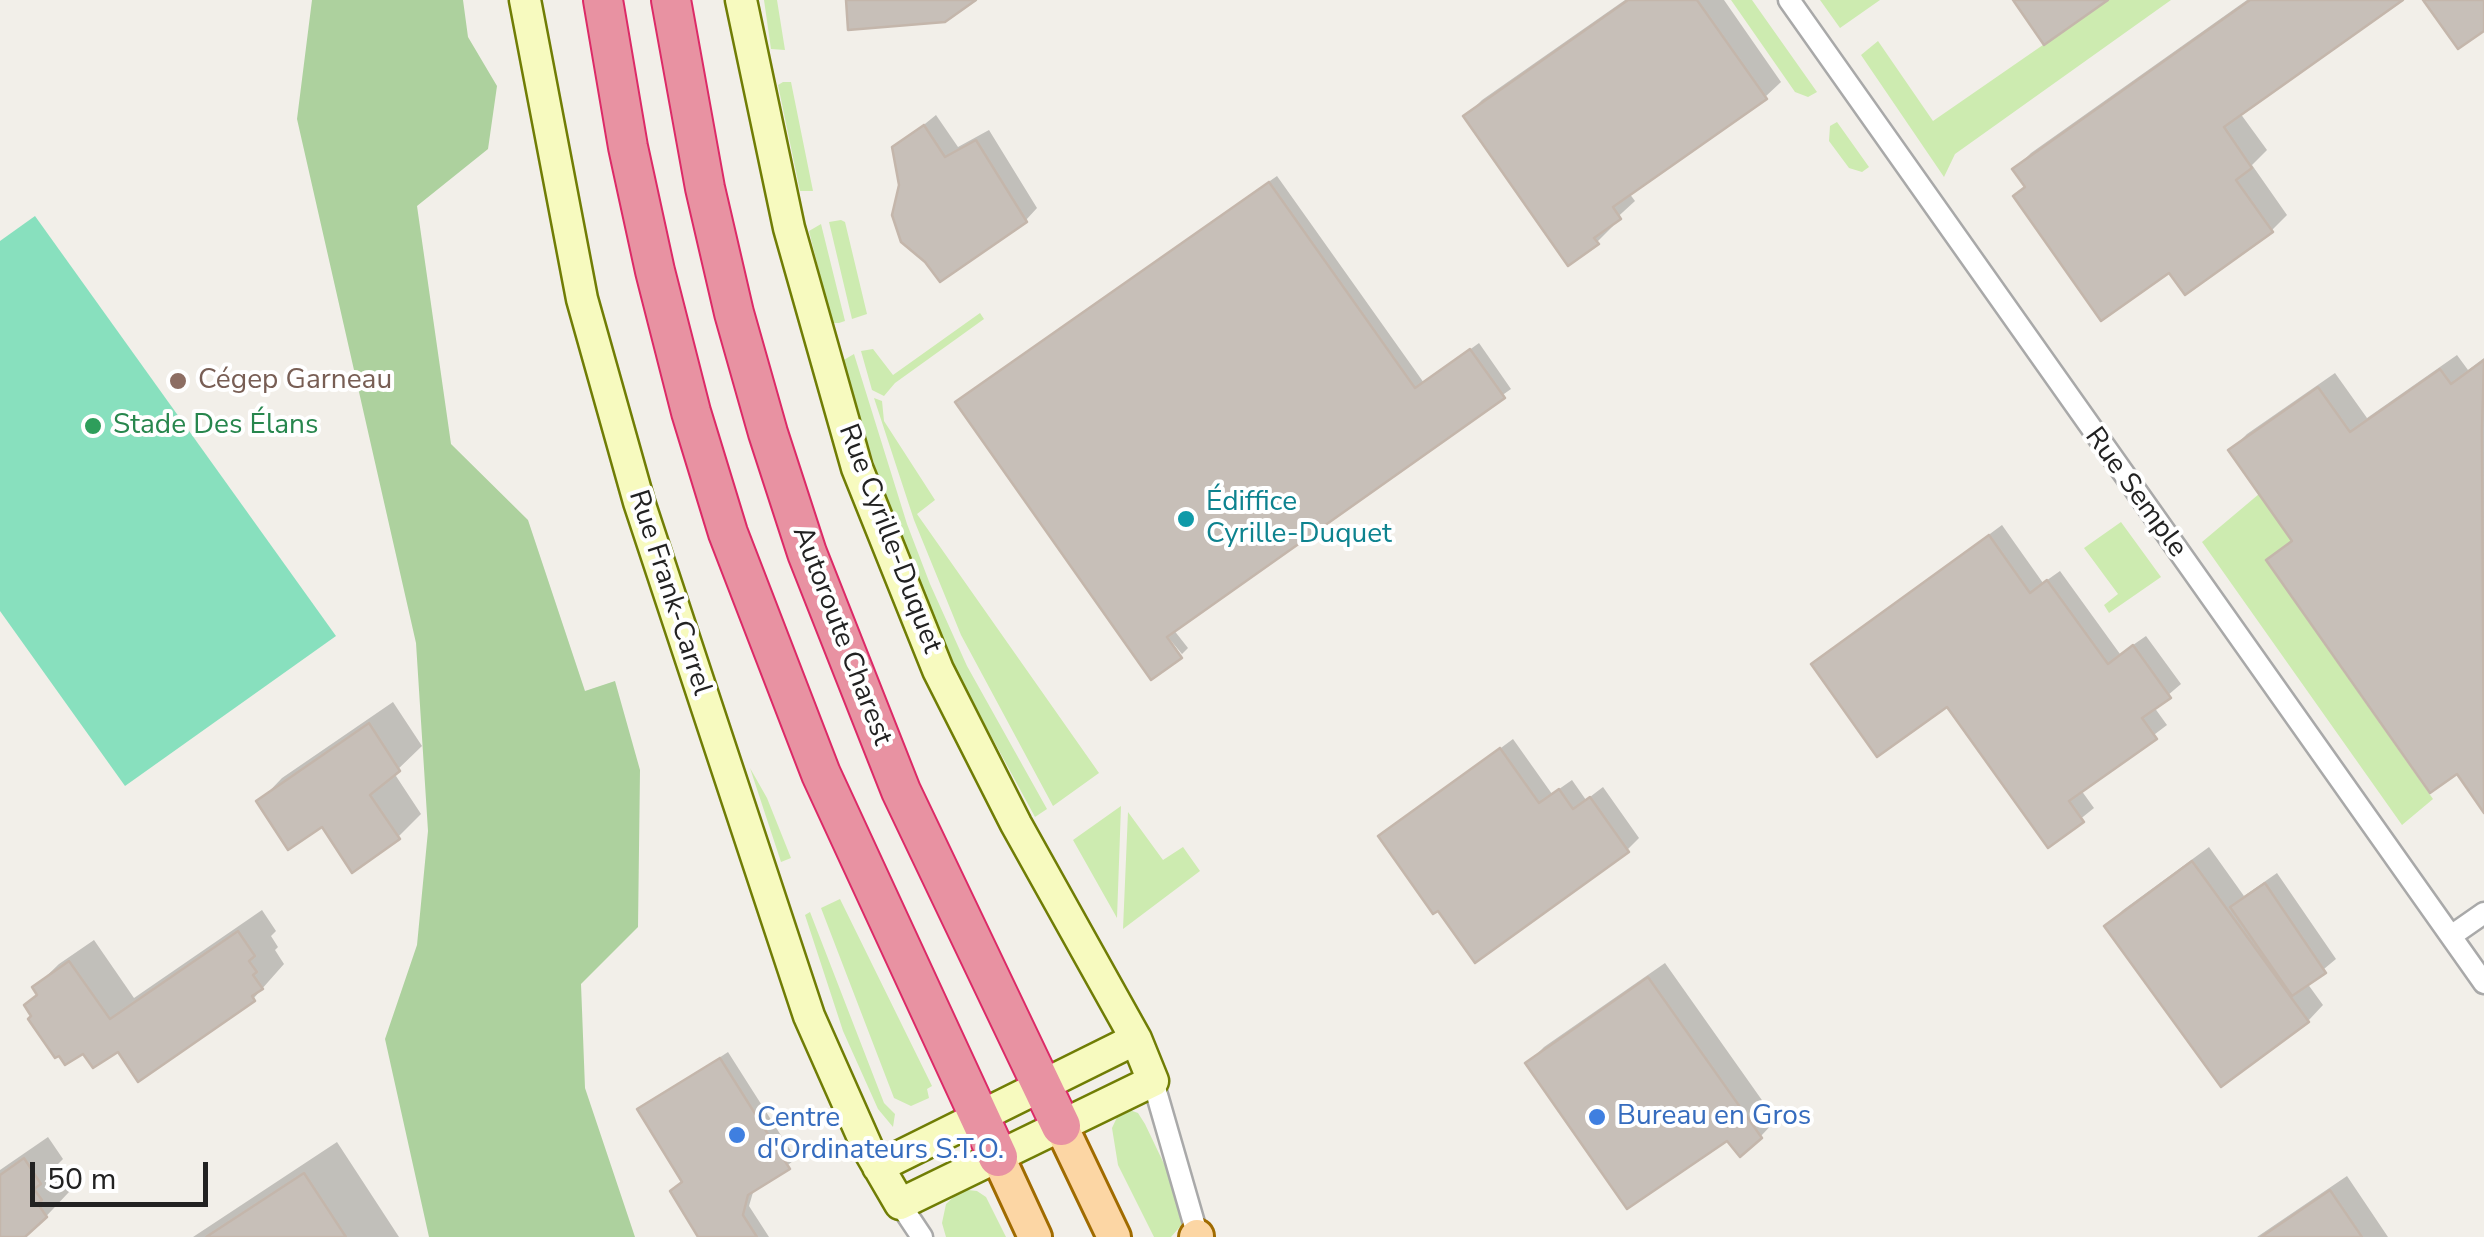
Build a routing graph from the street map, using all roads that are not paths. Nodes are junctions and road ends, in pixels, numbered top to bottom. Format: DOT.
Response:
graph roads {
  1 [pos="525,0"];
  2 [pos="603,0"];
  3 [pos="671,0"];
  4 [pos="741,0"];
  5 [pos="1789,0"];
  6 [pos="2484,914"];
  7 [pos="2451,936"];
  8 [pos="2484,983"];
  9 [pos="1136,1039"];
  10 [pos="1153,1082"];
  11 [pos="1042,1086"];
  12 [pos="980,1116"];
  13 [pos="1061,1126"];
  14 [pos="998,1157"];
  15 [pos="878,1166"];
  16 [pos="900,1204"];
  17 [pos="922,1237"];
  18 [pos="1034,1237"];
  19 [pos="1114,1237"];
  20 [pos="1197,1237"];
  1 -- 15 [label="street, Rue Frank-Carrel"];
  2 -- 12 [label="highway"];
  3 -- 11 [label="highway, Autoroute Charest"];
  4 -- 9 [label="street, Rue Cyrille-Duquet"];
  5 -- 7 [label="street, Rue Semple"];
  6 -- 7 [label="street"];
  7 -- 8 [label="street, Rue Semple"];
  9 -- 10 [label="street, Rue Cyrille-Duquet"];
  9 -- 11 [label="street"];
  10 -- 13 [label="street"];
  10 -- 20 [label="street, Rue Cyrille-Duquet"];
  11 -- 12 [label="street"];
  11 -- 13 [label="highway, Autoroute Charest"];
  12 -- 14 [label="highway"];
  12 -- 15 [label="street"];
  13 -- 14 [label="street"];
  13 -- 19 [label="main road, Autoroute Charest"];
  14 -- 16 [label="street"];
  14 -- 18 [label="main road"];
  15 -- 16 [label="street, Rue Frank-Carrel"];
  16 -- 17 [label="street, Rue Frank-Carrel"];
}
